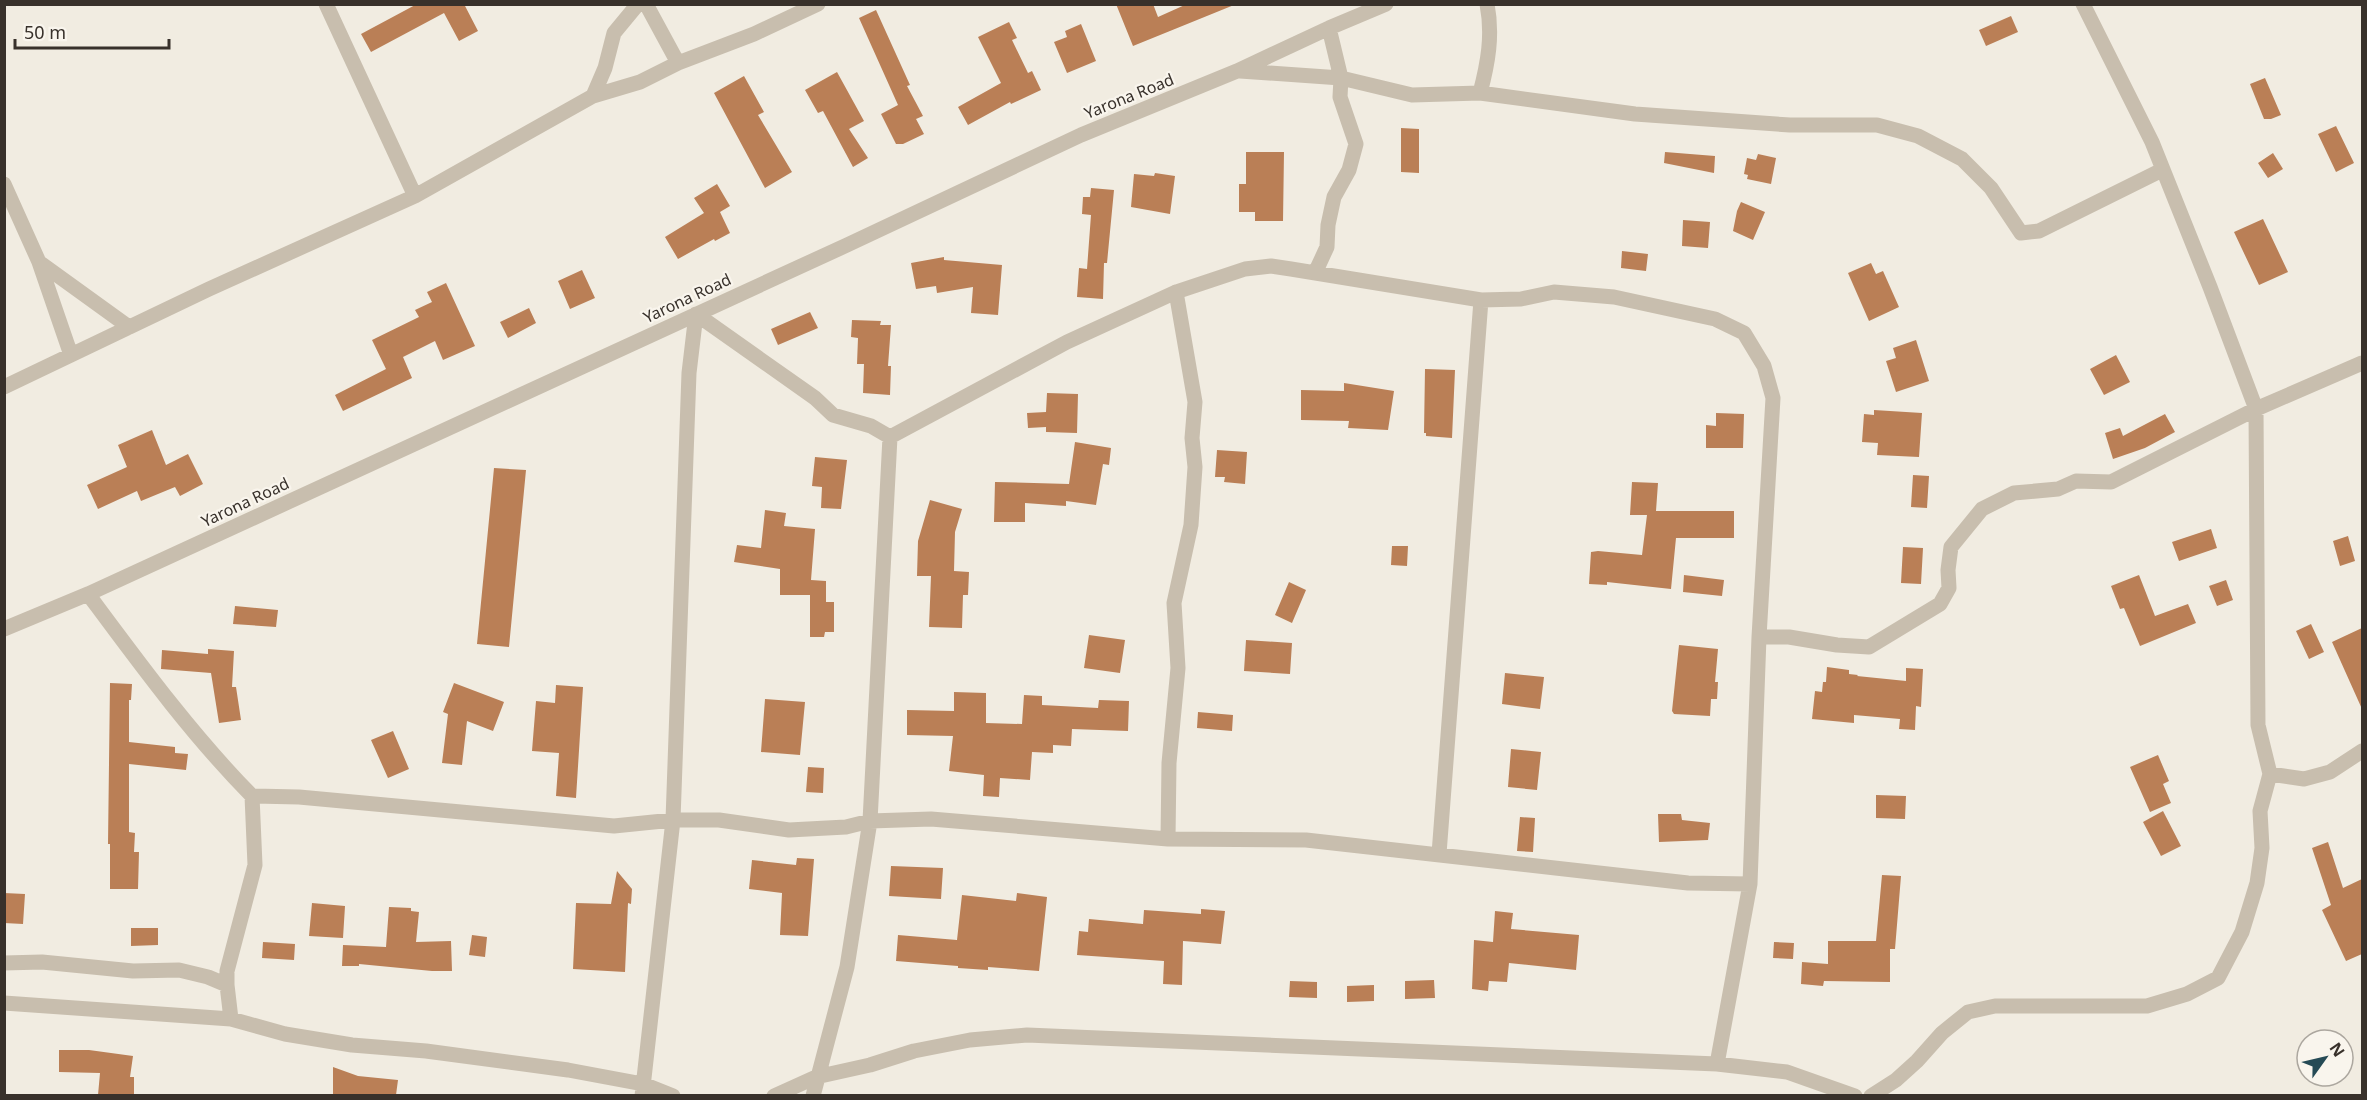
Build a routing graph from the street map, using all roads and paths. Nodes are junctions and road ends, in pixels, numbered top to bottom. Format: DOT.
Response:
graph roads {
  1 [pos="326,4"];
  2 [pos="638,4"];
  3 [pos="646,4"];
  4 [pos="818,4"];
  5 [pos="1386,4"];
  6 [pos="1487,4"];
  7 [pos="2083,4"];
  8 [pos="1329,28"];
  9 [pos="678,63"];
  10 [pos="1238,71"];
  11 [pos="1341,78"];
  12 [pos="1480,93"];
  13 [pos="593,96"];
  14 [pos="2162,170"];
  15 [pos="4,184"];
  16 [pos="415,196"];
  17 [pos="39,262"];
  18 [pos="1315,273"];
  19 [pos="1176,292"];
  20 [pos="1481,300"];
  21 [pos="696,314"];
  22 [pos="129,327"];
  23 [pos="71,355"];
  24 [pos="2362,363"];
  25 [pos="4,387"];
  26 [pos="2256,409"];
  27 [pos="890,437"];
  28 [pos="88,594"];
  29 [pos="4,629"];
  30 [pos="1759,637"];
  31 [pos="2362,751"];
  32 [pos="2270,774"];
  33 [pos="252,796"];
  34 [pos="673,820"];
  35 [pos="870,821"];
  36 [pos="1168,839"];
  37 [pos="1439,854"];
  38 [pos="1750,884"];
  39 [pos="26,962"];
  40 [pos="4,963"];
  41 [pos="4,975"];
  42 [pos="226,985"];
  43 [pos="4,1003"];
  44 [pos="231,1019"];
  45 [pos="1717,1064"];
  46 [pos="816,1077"];
  47 [pos="642,1090"];
  48 [pos="673,1095"];
  49 [pos="774,1095"];
  50 [pos="813,1095"];
  51 [pos="1855,1095"];
  52 [pos="1871,1095"];
  1 -- 16 [label="street"];
  2 -- 13 [label="street"];
  3 -- 9 [label="street"];
  4 -- 9 [label="street"];
  5 -- 8 [label="street, Yarona Road"];
  6 -- 12 [label="street"];
  7 -- 14 [label="street"];
  8 -- 10 [label="street, Yarona Road"];
  8 -- 11 [label="street"];
  9 -- 13 [label="street"];
  10 -- 11 [label="street"];
  10 -- 21 [label="street, Yarona Road"];
  11 -- 12 [label="street"];
  11 -- 18 [label="street"];
  12 -- 14 [label="street"];
  13 -- 16 [label="street"];
  14 -- 26 [label="street"];
  15 -- 17 [label="street"];
  16 -- 22 [label="street"];
  17 -- 22 [label="street"];
  17 -- 23 [label="street"];
  18 -- 19 [label="street"];
  18 -- 20 [label="street"];
  19 -- 27 [label="street"];
  19 -- 36 [label="street"];
  20 -- 30 [label="street"];
  20 -- 37 [label="street"];
  21 -- 27 [label="street"];
  21 -- 28 [label="street, Yarona Road"];
  21 -- 34 [label="street"];
  22 -- 23 [label="street"];
  23 -- 25 [label="street"];
  24 -- 26 [label="street"];
  26 -- 30 [label="street"];
  26 -- 32 [label="street"];
  27 -- 35 [label="street"];
  28 -- 29 [label="street, Yarona Road"];
  28 -- 33 [label="street"];
  30 -- 38 [label="street"];
  31 -- 32 [label="street"];
  32 -- 52 [label="street"];
  33 -- 34 [label="street"];
  33 -- 42 [label="street"];
  34 -- 35 [label="street"];
  34 -- 47 [label="street"];
  35 -- 36 [label="street"];
  35 -- 46 [label="street"];
  36 -- 37 [label="street"];
  37 -- 38 [label="street"];
  38 -- 45 [label="street"];
  39 -- 40 [label="street"];
  39 -- 41 [label="street"];
  39 -- 42 [label="street"];
  42 -- 44 [label="street"];
  43 -- 44 [label="street"];
  44 -- 47 [label="street"];
  45 -- 46 [label="street"];
  45 -- 51 [label="street"];
  46 -- 49 [label="street"];
  46 -- 50 [label="street"];
  47 -- 48 [label="street"];
}
